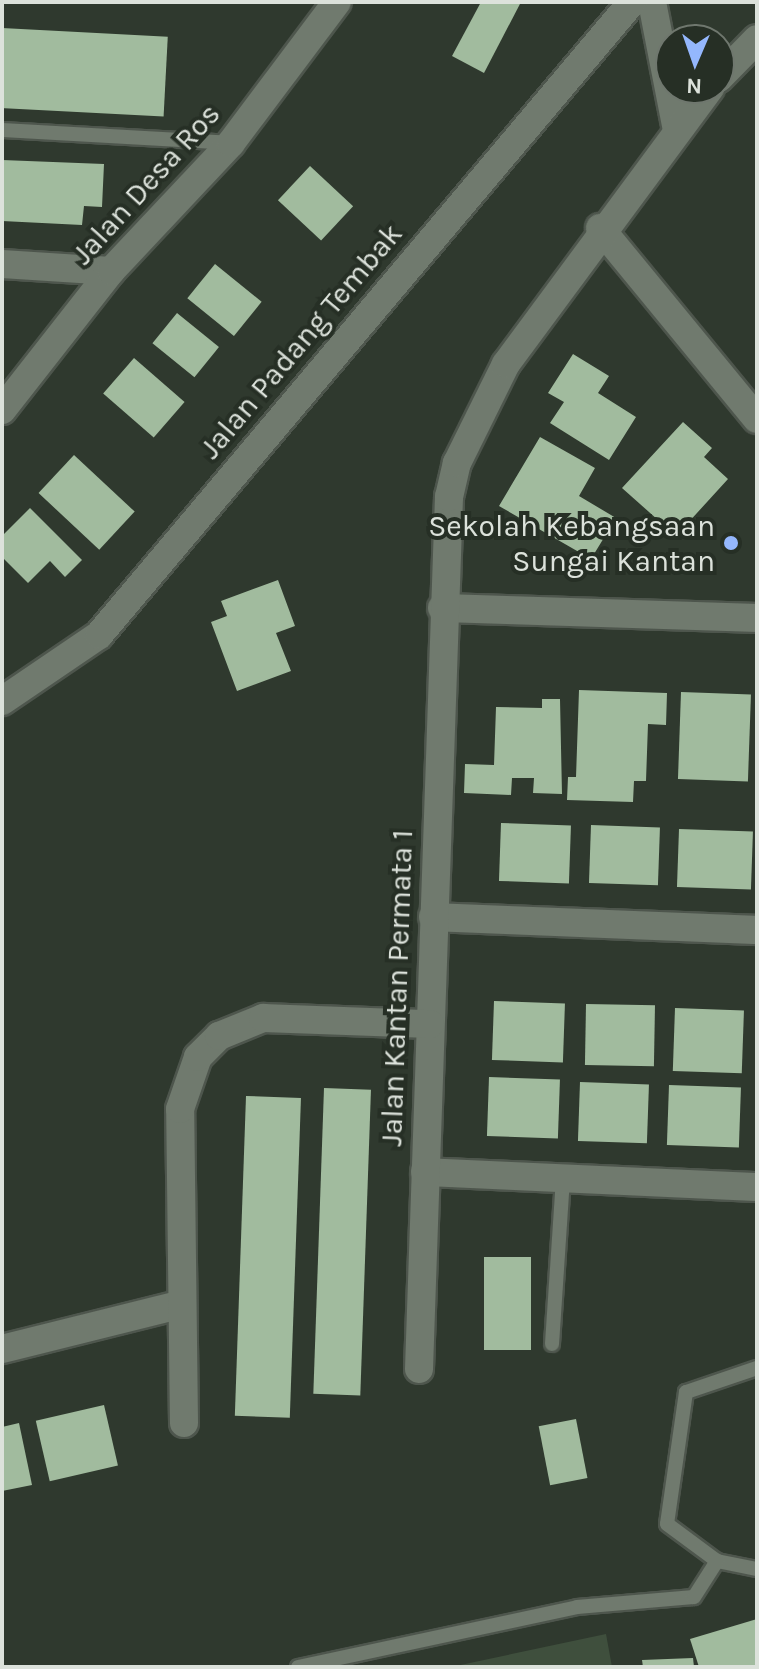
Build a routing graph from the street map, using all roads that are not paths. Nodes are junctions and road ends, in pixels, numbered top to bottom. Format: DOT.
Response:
graph roads {
  1 [pos="337,2"];
  2 [pos="632,2"];
  3 [pos="652,2"];
  4 [pos="757,39"];
  5 [pos="735,62"];
  6 [pos="696,104"];
  7 [pos="676,126"];
  8 [pos="2,130"];
  9 [pos="231,143"];
  10 [pos="600,228"];
  11 [pos="2,264"];
  12 [pos="111,271"];
  13 [pos="2,410"];
  14 [pos="757,419"];
  15 [pos="442,608"];
  16 [pos="757,618"];
  17 [pos="2,701"];
  18 [pos="433,917"];
  19 [pos="757,930"];
  20 [pos="430,1024"];
  21 [pos="425,1172"];
  22 [pos="563,1178"];
  23 [pos="757,1187"];
  24 [pos="179,1305"];
  25 [pos="552,1344"];
  26 [pos="2,1349"];
  27 [pos="757,1368"];
  28 [pos="419,1369"];
  29 [pos="184,1423"];
  30 [pos="717,1561"];
  31 [pos="757,1569"];
  32 [pos="298,1667"];
  1 -- 9 [label="street, Jalan Desa Ros"];
  2 -- 17 [label="street, Jalan Padang Tembak"];
  3 -- 7 [label="street"];
  4 -- 5 [label="street"];
  6 -- 7 [label="street, Jalan Kantan Permata 1"];
  7 -- 10 [label="street, Jalan Kantan Permata 1"];
  8 -- 9 [label="lane"];
  9 -- 12 [label="street, Jalan Desa Ros"];
  10 -- 14 [label="street"];
  10 -- 15 [label="street, Jalan Kantan Permata 1"];
  11 -- 12 [label="street"];
  12 -- 13 [label="street, Jalan Desa Ros"];
  15 -- 16 [label="street"];
  15 -- 18 [label="street, Jalan Kantan Permata 1"];
  18 -- 19 [label="street"];
  18 -- 20 [label="street, Jalan Kantan Permata 1"];
  20 -- 21 [label="street, Jalan Kantan Permata 1"];
  20 -- 24 [label="street"];
  21 -- 22 [label="street"];
  21 -- 28 [label="street, Jalan Kantan Permata 1"];
  22 -- 23 [label="street"];
  22 -- 25 [label="lane"];
  24 -- 26 [label="street"];
  24 -- 29 [label="street"];
  27 -- 30 [label="lane"];
  30 -- 31 [label="lane"];
  30 -- 32 [label="lane"];
}
